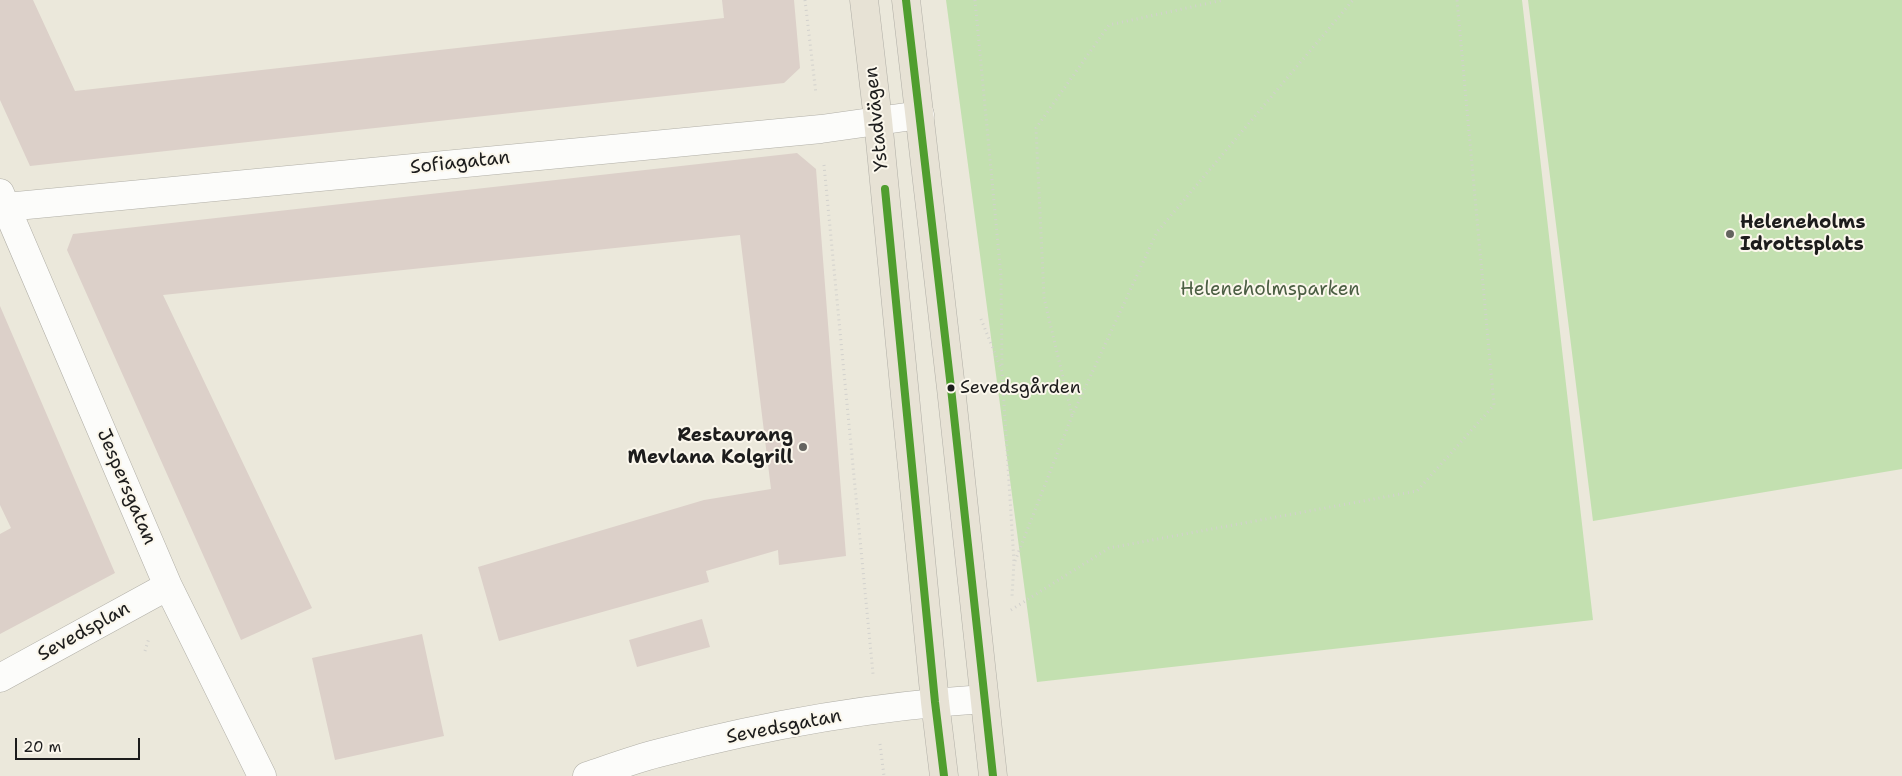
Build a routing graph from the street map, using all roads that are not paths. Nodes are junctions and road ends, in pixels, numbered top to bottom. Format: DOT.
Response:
graph roads {
  1 [pos="864,0"];
  2 [pos="906,0"];
  3 [pos="920,115"];
  4 [pos="878,120"];
  5 [pos="2,204"];
  6 [pos="168,586"];
  7 [pos="0,678"];
  8 [pos="984,699"];
  9 [pos="935,702"];
  10 [pos="262,776"];
  11 [pos="587,776"];
  12 [pos="944,776"];
  13 [pos="993,776"];
  1 -- 4 [label="main road, Ystadvägen"];
  2 -- 3 [label="main road"];
  3 -- 4 [label="street, Sofiagatan"];
  3 -- 8 [label="main road"];
  4 -- 5 [label="street, Sofiagatan"];
  4 -- 9 [label="main road, Ystadvägen"];
  5 -- 6 [label="street, Jespersgatan"];
  6 -- 7 [label="street, Sevedsplan"];
  6 -- 10 [label="street, Jespersgatan"];
  8 -- 9 [label="street, Sevedsgatan"];
  8 -- 13 [label="main road"];
  9 -- 11 [label="street, Sevedsgatan"];
  9 -- 12 [label="main road, Ystadvägen"];
}
